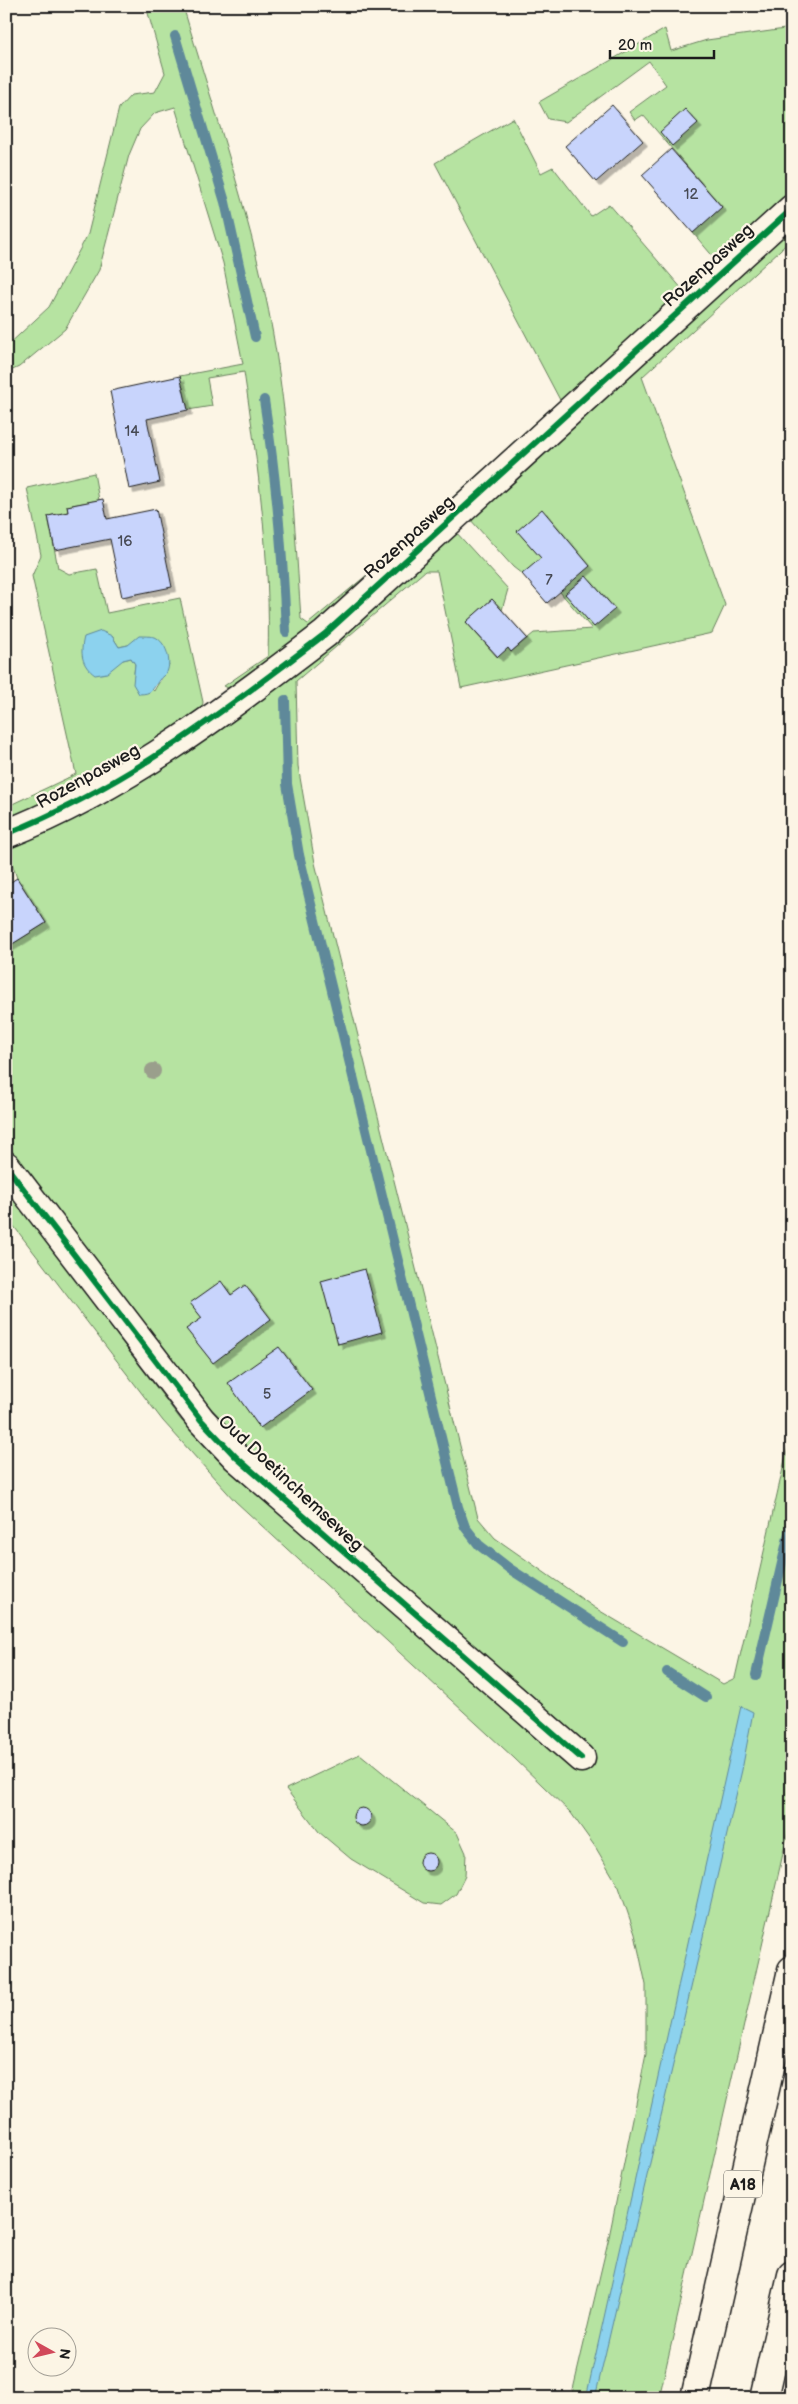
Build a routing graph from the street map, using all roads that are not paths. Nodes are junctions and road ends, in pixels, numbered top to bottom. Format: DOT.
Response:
graph roads {
  1 [pos="792,209"];
  2 [pos="6,834"];
  3 [pos="6,1166"];
  4 [pos="580,1758"];
  5 [pos="792,1970"];
  6 [pos="792,2274"];
  7 [pos="695,2398"];
  8 [pos="764,2398"];
  1 -- 2 [label="main road, Rozenpasweg"];
  3 -- 4 [label="main road, Oud Doetinchemseweg"];
  5 -- 7 [label="main road, A18"];
  6 -- 8 [label="main road"];
}
